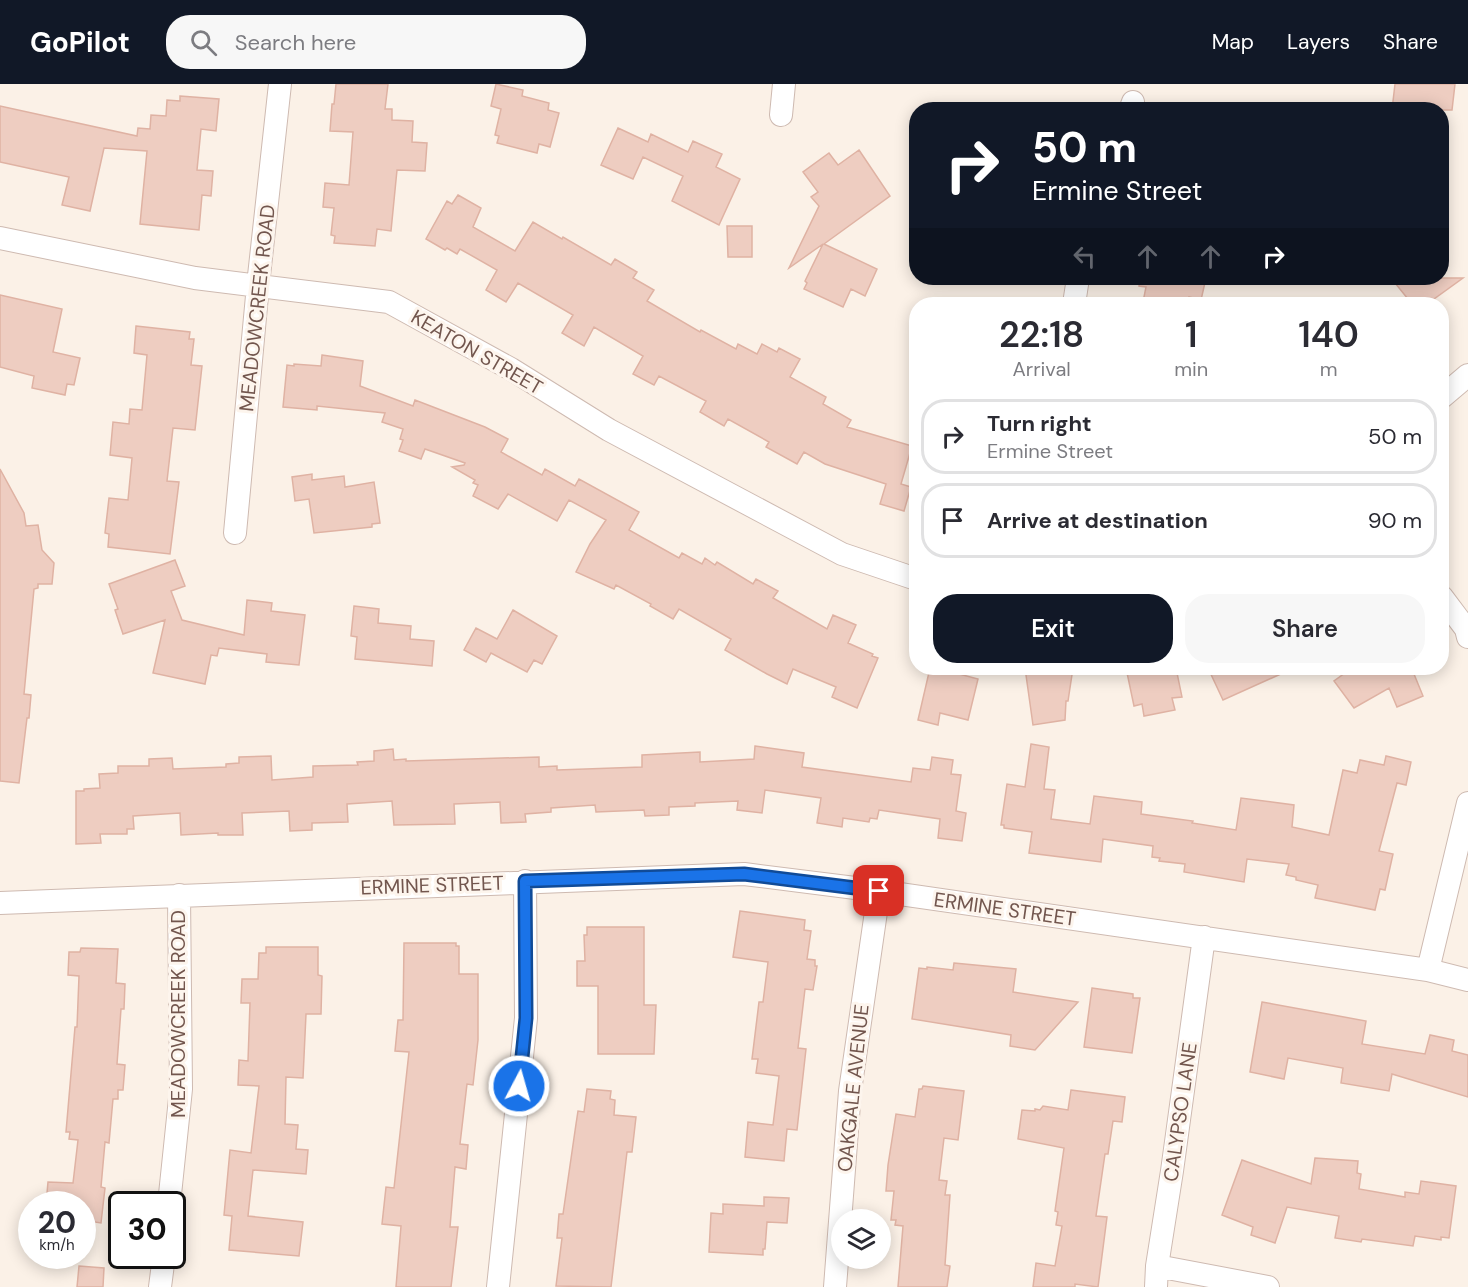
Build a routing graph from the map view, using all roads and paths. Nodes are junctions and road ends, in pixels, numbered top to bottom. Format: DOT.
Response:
graph roads {
  1 [pos="280,84"];
  2 [pos="784,84"];
  3 [pos="781,115"];
  4 [pos="0,238"];
  5 [pos="258,285"];
  6 [pos="1468,375"];
  7 [pos="1449,391"];
  8 [pos="235,533"];
  9 [pos="909,577"];
  10 [pos="1449,606"];
  11 [pos="1468,637"];
  12 [pos="1468,803"];
  13 [pos="525,881"];
  14 [pos="879,891"];
  15 [pos="179,895"];
  16 [pos="0,903"];
  17 [pos="1204,938"];
  18 [pos="1428,970"];
  19 [pos="1468,980"];
  20 [pos="170,1191"];
  21 [pos="162,1269"];
  22 [pos="1156,1277"];
  23 [pos="160,1287"];
  24 [pos="498,1287"];
  25 [pos="835,1287"];
  26 [pos="1269,1287"];
  1 -- 5 [label="street, MEADOWCREEK ROAD"];
  2 -- 3 [label="street"];
  4 -- 5 [label="street, KEATON STREET"];
  5 -- 8 [label="street, MEADOWCREEK ROAD"];
  5 -- 9 [label="street, KEATON STREET"];
  6 -- 7 [label="street"];
  10 -- 11 [label="street"];
  12 -- 18 [label="street"];
  13 -- 14 [label="street, ERMINE STREET"];
  13 -- 15 [label="street, ERMINE STREET"];
  13 -- 24 [label="street"];
  14 -- 17 [label="street, ERMINE STREET"];
  14 -- 25 [label="street, OAKGALE AVENUE"];
  15 -- 16 [label="street, ERMINE STREET"];
  15 -- 20 [label="street, MEADOWCREEK ROAD"];
  17 -- 18 [label="street, ERMINE STREET"];
  17 -- 22 [label="street, CALYPSO LANE"];
  18 -- 19 [label="street, ERMINE STREET"];
  21 -- 23 [label="street"];
  22 -- 26 [label="street"];
}
